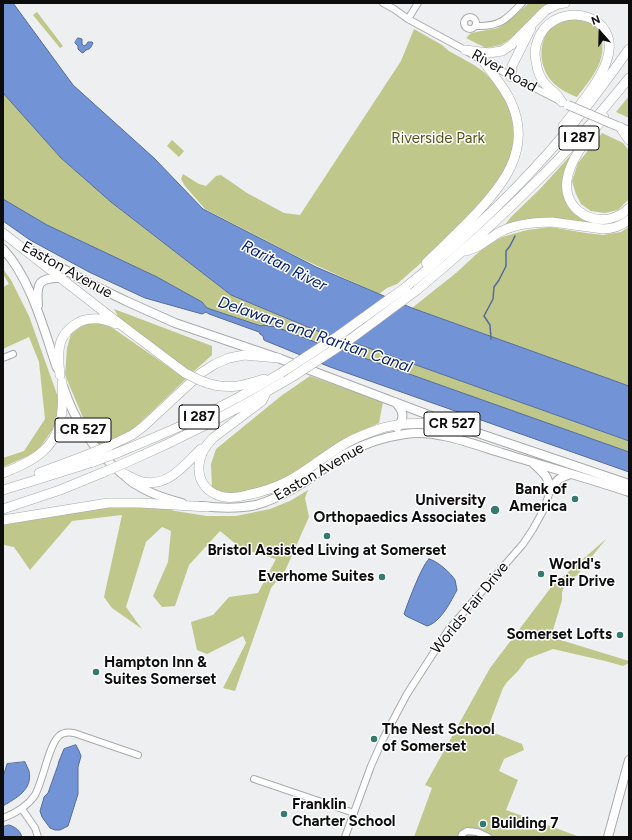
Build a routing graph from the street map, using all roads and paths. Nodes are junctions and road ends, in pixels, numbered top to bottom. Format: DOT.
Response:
graph roads {
  1 [pos="383,3"];
  2 [pos="418,3"];
  3 [pos="522,3"];
  4 [pos="565,3"];
  5 [pos="408,19"];
  6 [pos="533,23"];
  7 [pos="476,26"];
  8 [pos="629,49"];
  9 [pos="465,50"];
  10 [pos="484,62"];
  11 [pos="511,77"];
  12 [pos="629,78"];
  13 [pos="629,86"];
  14 [pos="565,103"];
  15 [pos="620,127"];
  16 [pos="629,131"];
  17 [pos="629,140"];
  18 [pos="544,157"];
  19 [pos="629,208"];
  20 [pos="629,220"];
  21 [pos="3,233"];
  22 [pos="3,249"];
  23 [pos="462,252"];
  24 [pos="418,277"];
  25 [pos="61,278"];
  26 [pos="91,284"];
  27 [pos="39,315"];
  28 [pos="125,328"];
  29 [pos="13,354"];
  30 [pos="3,358"];
  31 [pos="278,358"];
  32 [pos="280,374"];
  33 [pos="61,379"];
  34 [pos="266,393"];
  35 [pos="395,402"];
  36 [pos="400,424"];
  37 [pos="463,428"];
  38 [pos="388,437"];
  39 [pos="208,444"];
  40 [pos="90,459"];
  41 [pos="532,462"];
  42 [pos="3,473"];
  43 [pos="122,473"];
  44 [pos="571,474"];
  45 [pos="629,484"];
  46 [pos="3,486"];
  47 [pos="3,490"];
  48 [pos="550,491"];
  49 [pos="629,492"];
  50 [pos="208,507"];
  51 [pos="3,509"];
  52 [pos="3,520"];
  53 [pos="138,754"];
  54 [pos="629,760"];
  55 [pos="254,779"];
  56 [pos="22,809"];
  57 [pos="354,814"];
  58 [pos="3,818"];
  59 [pos="38,837"];
  60 [pos="345,837"];
  61 [pos="461,837"];
  62 [pos="488,837"];
  63 [pos="608,837"];
  1 -- 5 [label="street, River Road"];
  2 -- 5 [label="street"];
  3 -- 7 [label="street"];
  4 -- 6 [label="highway"];
  5 -- 9 [label="street, River Road"];
  6 -- 9 [label="highway"];
  6 -- 11 [label="highway"];
  8 -- 18 [label="highway, I 287"];
  9 -- 10 [label="street, River Road"];
  10 -- 11 [label="street, River Road"];
  10 -- 24 [label="highway"];
  11 -- 14 [label="street, River Road"];
  12 -- 23 [label="highway, I 287"];
  13 -- 19 [label="highway"];
  14 -- 15 [label="main road, River Road, bridge"];
  14 -- 18 [label="highway"];
  15 -- 16 [label="main road, River Road"];
  15 -- 17 [label="highway"];
  18 -- 24 [label="highway, I 287"];
  20 -- 23 [label="highway"];
  21 -- 25 [label="highway"];
  21 -- 26 [label="main road, Easton Avenue / CR 527"];
  22 -- 27 [label="main road, Easton Avenue / CR 527"];
  23 -- 34 [label="highway, I 287, bridge"];
  24 -- 32 [label="highway, I 287, bridge"];
  25 -- 26 [label="main road"];
  25 -- 27 [label="main road"];
  25 -- 28 [label="highway"];
  26 -- 31 [label="main road, Easton Avenue / CR 527"];
  27 -- 33 [label="main road, Easton Avenue / CR 527"];
  28 -- 32 [label="highway, bridge"];
  28 -- 33 [label="highway"];
  29 -- 30 [label="street"];
  31 -- 35 [label="main road, Easton Avenue / CR 527"];
  31 -- 40 [label="highway, bridge"];
  32 -- 40 [label="highway, I 287, bridge"];
  33 -- 42 [label="highway"];
  33 -- 43 [label="main road, Easton Avenue / CR 527"];
  34 -- 39 [label="highway"];
  34 -- 51 [label="highway, I 287, bridge"];
  35 -- 36 [label="main road"];
  35 -- 37 [label="main road, Easton Avenue / CR 527"];
  36 -- 37 [label="highway"];
  36 -- 38 [label="main road"];
  36 -- 39 [label="highway"];
  37 -- 45 [label="main road, Easton Avenue / CR 527"];
  38 -- 41 [label="main road, Easton Avenue / CR 527"];
  38 -- 50 [label="main road, Easton Avenue / CR 527"];
  39 -- 43 [label="highway"];
  40 -- 46 [label="highway"];
  40 -- 47 [label="highway, I 287"];
  41 -- 44 [label="main road, Easton Avenue / CR 527"];
  41 -- 48 [label="main road"];
  43 -- 50 [label="main road, Easton Avenue / CR 527"];
  44 -- 48 [label="main road"];
  44 -- 49 [label="main road, Easton Avenue / CR 527"];
  48 -- 57 [label="street, Worlds Fair Drive"];
  50 -- 52 [label="highway"];
  53 -- 56 [label="street"];
  54 -- 63 [label="main road"];
  55 -- 57 [label="street"];
  56 -- 58 [label="street"];
  56 -- 59 [label="street"];
  57 -- 60 [label="street, Worlds Fair Drive"];
  61 -- 62 [label="street"];
}
